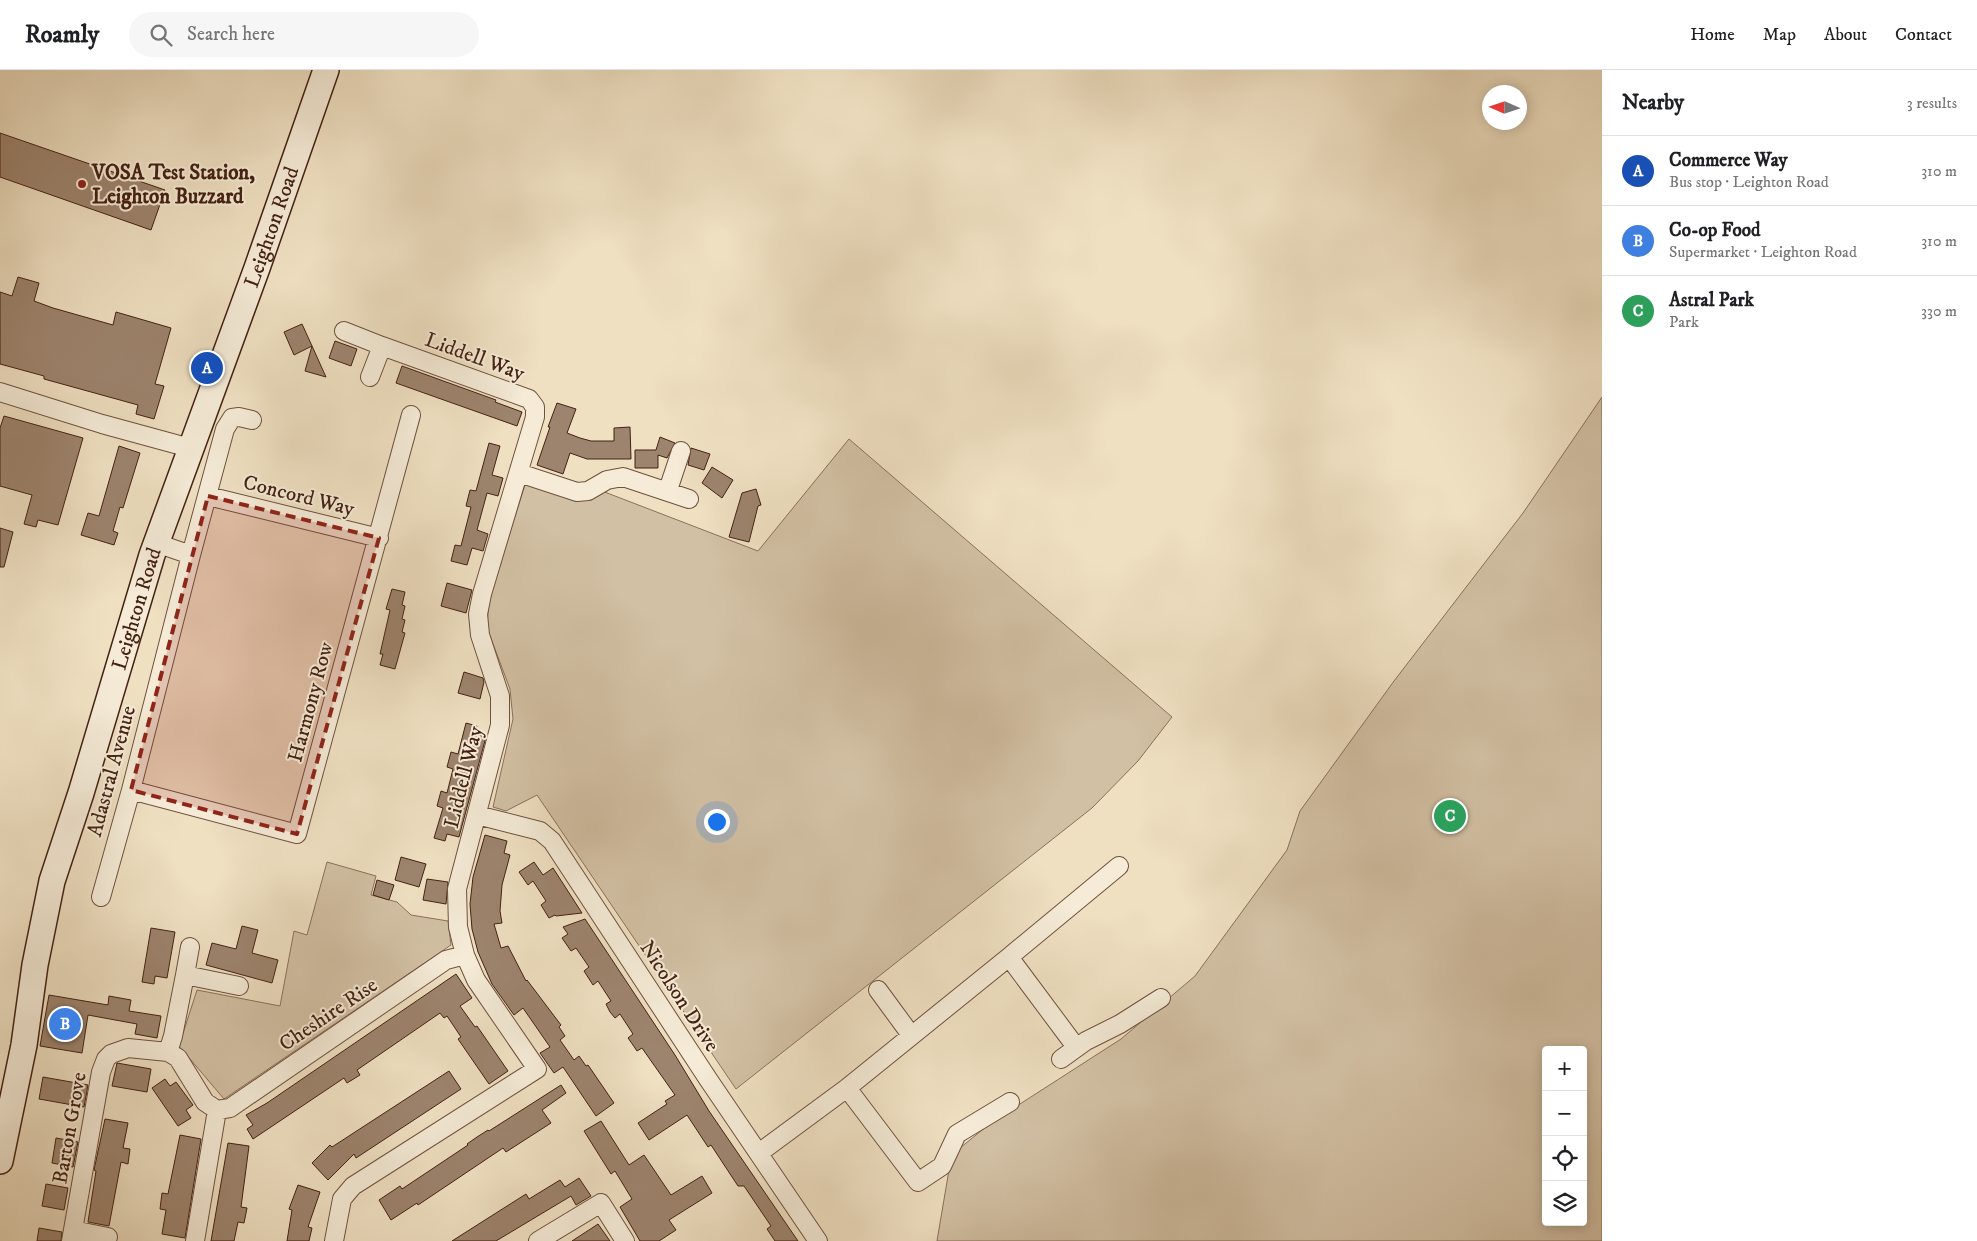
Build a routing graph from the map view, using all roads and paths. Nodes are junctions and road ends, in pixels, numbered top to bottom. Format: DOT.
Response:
graph roads {
  1 [pos="326,70"];
  2 [pos="344,331"];
  3 [pos="382,346"];
  4 [pos="370,377"];
  5 [pos="0,392"];
  6 [pos="411,415"];
  7 [pos="252,420"];
  8 [pos="190,448"];
  9 [pos="681,452"];
  10 [pos="519,473"];
  11 [pos="668,490"];
  12 [pos="208,496"];
  13 [pos="690,499"];
  14 [pos="379,538"];
  15 [pos="156,543"];
  16 [pos="191,554"];
  17 [pos="131,790"];
  18 [pos="477,816"];
  19 [pos="1119,866"];
  20 [pos="101,897"];
  21 [pos="190,947"];
  22 [pos="465,955"];
  23 [pos="1009,957"];
  24 [pos="185,975"];
  25 [pos="239,986"];
  26 [pos="878,990"];
  27 [pos="1162,998"];
  28 [pos="911,1035"];
  29 [pos="1076,1047"];
  30 [pos="168,1052"];
  31 [pos="1061,1059"];
  32 [pos="847,1088"];
  33 [pos="1010,1102"];
  34 [pos="217,1110"];
  35 [pos="759,1153"];
  36 [pos="0,1161"];
  37 [pos="72,1236"];
  38 [pos="108,1237"];
  39 [pos="195,1241"];
  40 [pos="334,1241"];
  41 [pos="538,1241"];
  42 [pos="625,1241"];
  43 [pos="818,1241"];
  1 -- 8 [label="street, Leighton Road"];
  2 -- 3 [label="street"];
  3 -- 4 [label="street"];
  3 -- 10 [label="street, Liddell Way"];
  5 -- 8 [label="street"];
  6 -- 14 [label="street, Harmony Row"];
  7 -- 12 [label="street, Adastral Avenue"];
  8 -- 15 [label="street, Leighton Road"];
  9 -- 11 [label="street"];
  10 -- 11 [label="street"];
  10 -- 18 [label="street, Liddell Way"];
  11 -- 13 [label="street"];
  12 -- 14 [label="street, Concord Way"];
  12 -- 16 [label="street, Adastral Avenue"];
  14 -- 17 [label="street, Harmony Row"];
  15 -- 16 [label="street"];
  15 -- 36 [label="street, Leighton Road"];
  16 -- 17 [label="street, Adastral Avenue"];
  17 -- 20 [label="street, Adastral Avenue"];
  18 -- 22 [label="street, Liddell Way"];
  18 -- 35 [label="street, Nicolson Drive"];
  19 -- 23 [label="street"];
  21 -- 24 [label="street"];
  22 -- 34 [label="street, Cheshire Rise"];
  22 -- 40 [label="street, Liddell Way"];
  23 -- 28 [label="street"];
  23 -- 29 [label="street"];
  24 -- 25 [label="street"];
  24 -- 30 [label="street"];
  26 -- 28 [label="street"];
  27 -- 29 [label="street"];
  28 -- 32 [label="street"];
  29 -- 31 [label="street"];
  30 -- 34 [label="street"];
  30 -- 37 [label="street, Barton Grove"];
  32 -- 33 [label="street"];
  32 -- 35 [label="street"];
  34 -- 39 [label="street"];
  35 -- 43 [label="street, Nicolson Drive"];
  37 -- 38 [label="street"];
  41 -- 42 [label="street"];
}
